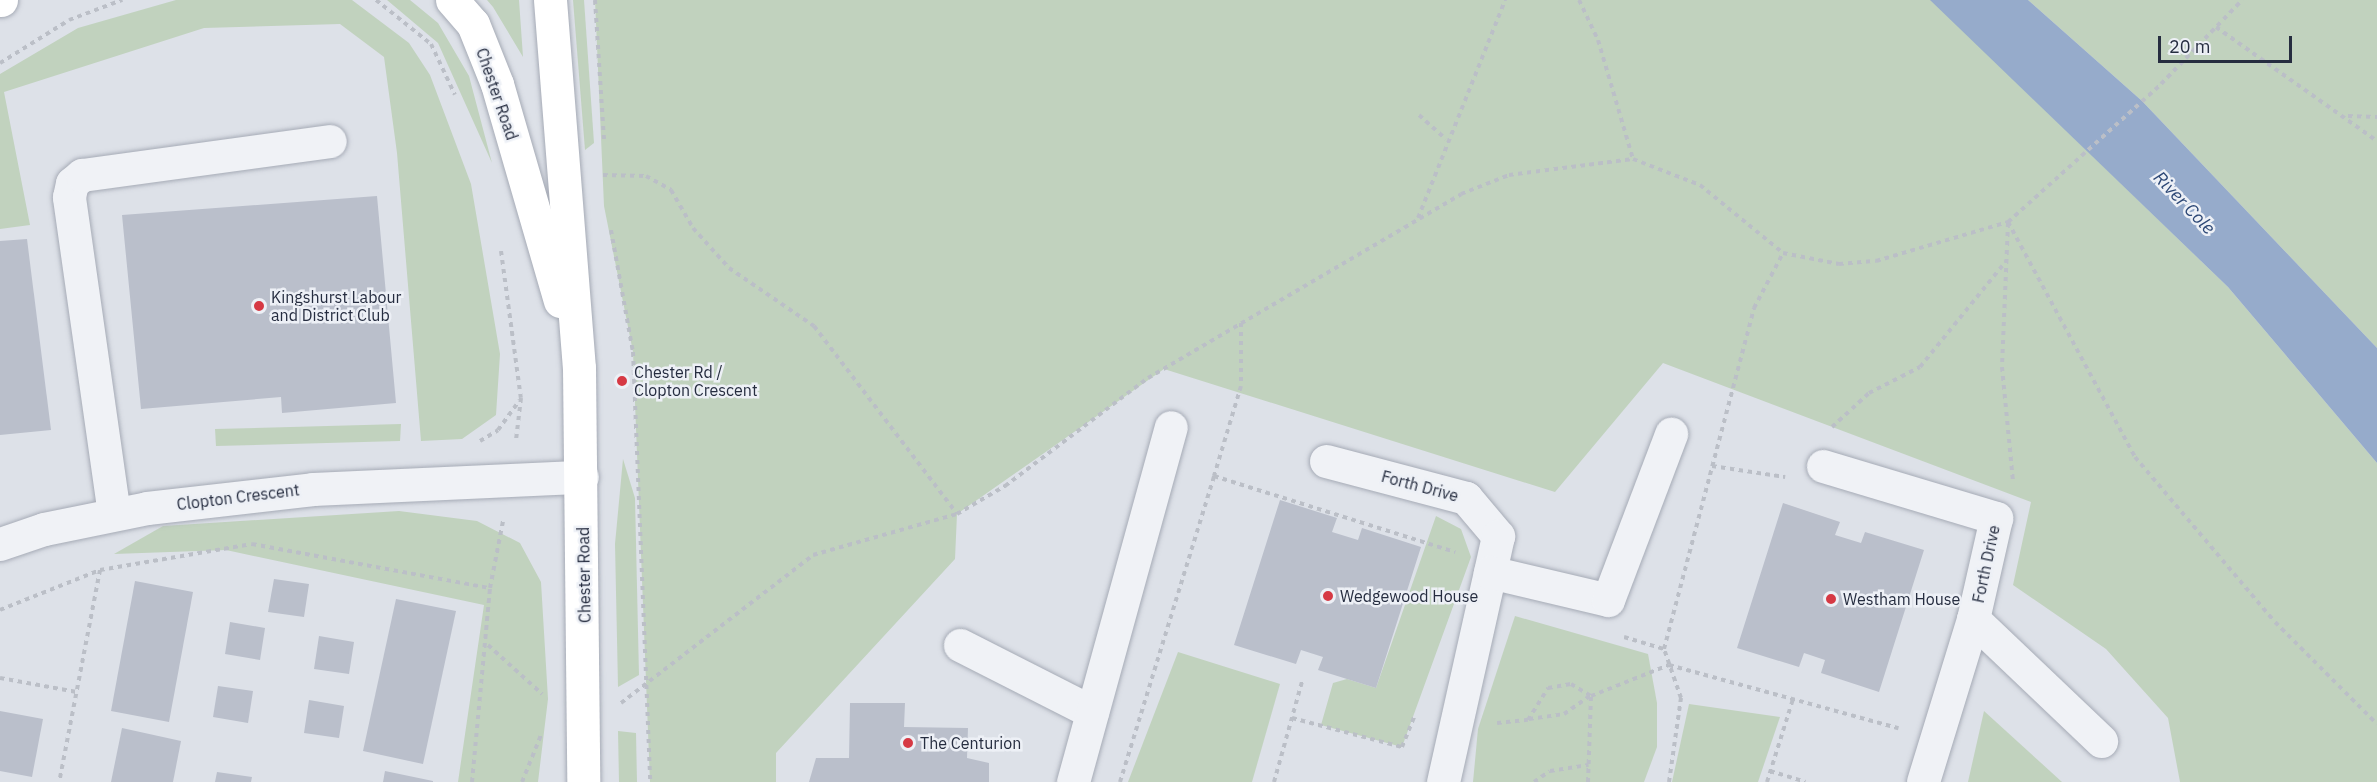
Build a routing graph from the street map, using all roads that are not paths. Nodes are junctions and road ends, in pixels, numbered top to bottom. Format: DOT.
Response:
graph roads {
  1 [pos="452,0"];
  2 [pos="550,0"];
  3 [pos="330,141"];
  4 [pos="579,368"];
  5 [pos="1171,427"];
  6 [pos="1671,434"];
  7 [pos="1326,461"];
  8 [pos="1823,466"];
  9 [pos="582,477"];
  10 [pos="114,514"];
  11 [pos="0,544"];
  12 [pos="1490,572"];
  13 [pos="1973,619"];
  14 [pos="960,645"];
  15 [pos="1092,712"];
  16 [pos="2101,741"];
  17 [pos="583,782"];
  18 [pos="1073,782"];
  19 [pos="1443,782"];
  20 [pos="1923,782"];
  1 -- 4 [label="main road, Chester Road"];
  2 -- 4 [label="main road, Chester Road"];
  3 -- 10 [label="street"];
  4 -- 9 [label="main road, Chester Road"];
  5 -- 15 [label="street"];
  6 -- 12 [label="street"];
  7 -- 12 [label="street, Forth Drive"];
  8 -- 13 [label="street, Forth Drive"];
  9 -- 10 [label="street, Clopton Crescent"];
  9 -- 17 [label="main road, Chester Road"];
  10 -- 11 [label="street, Clopton Crescent"];
  12 -- 19 [label="street, Forth Drive"];
  13 -- 16 [label="street"];
  13 -- 20 [label="street, Forth Drive"];
  14 -- 15 [label="street"];
  15 -- 18 [label="street"];
}
